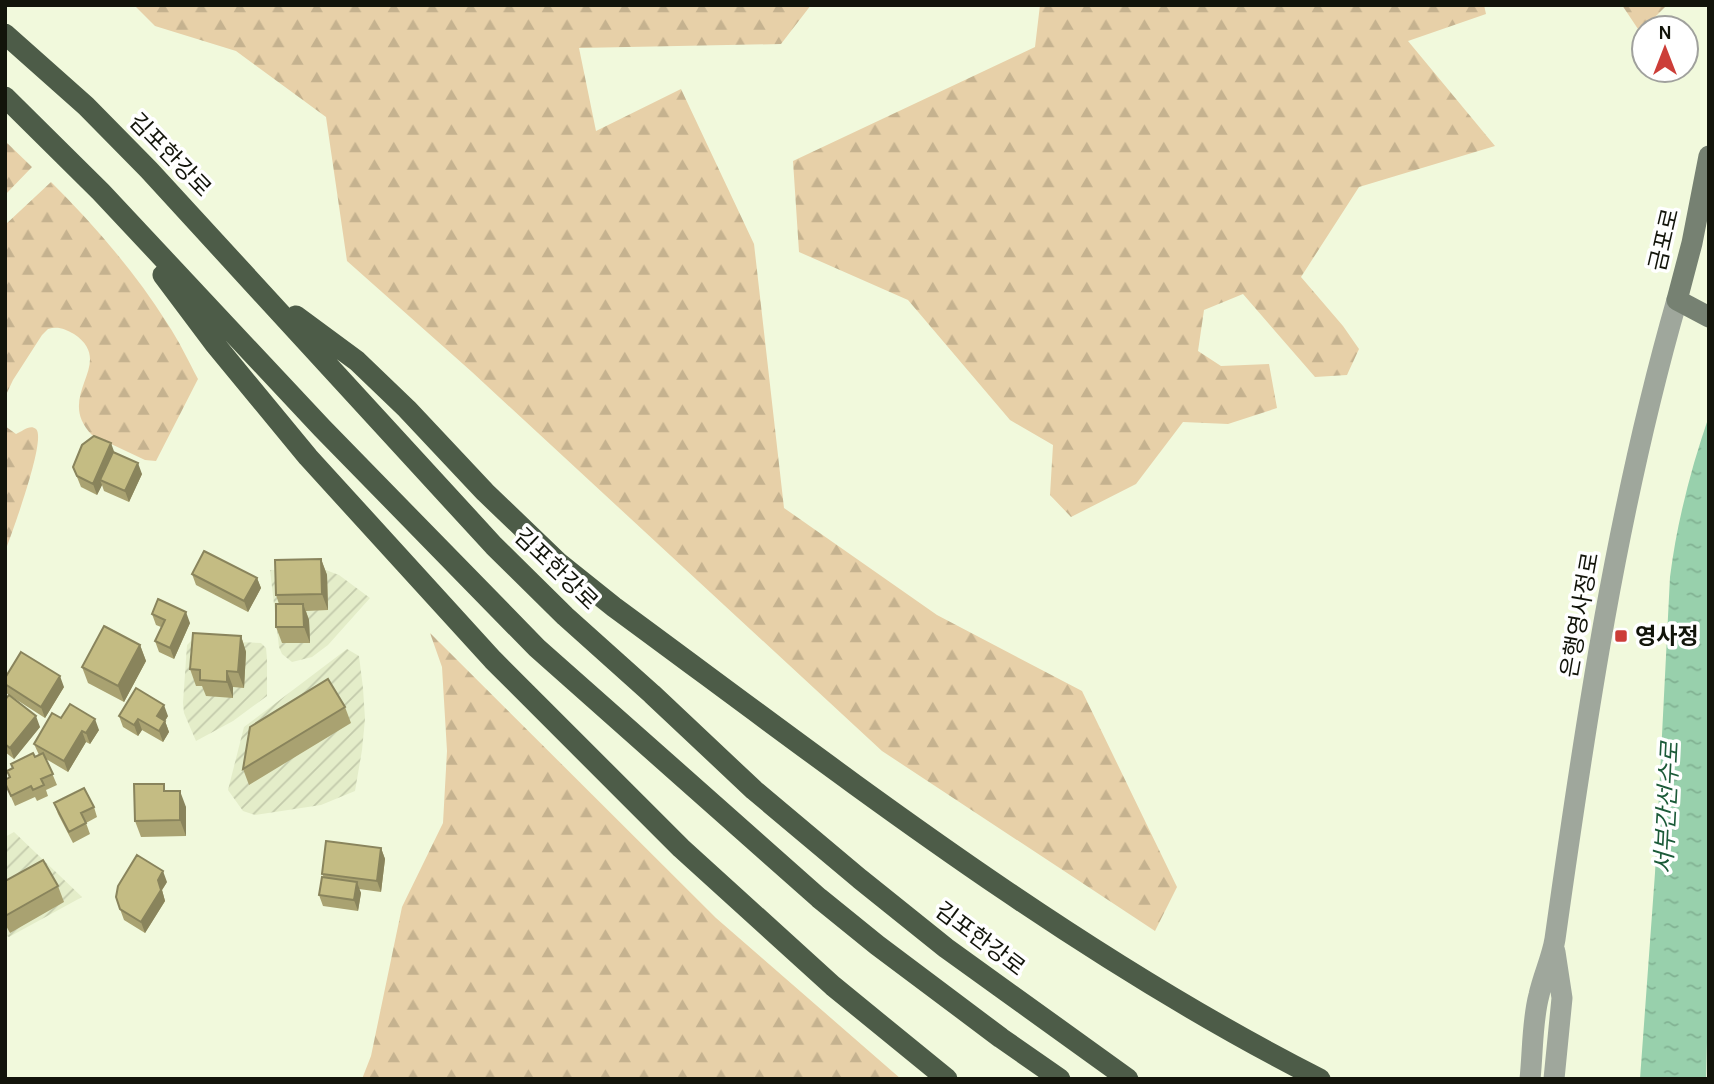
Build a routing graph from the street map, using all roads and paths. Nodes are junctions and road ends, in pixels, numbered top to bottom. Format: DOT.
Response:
graph roads {
  1 [pos="5,34"];
  2 [pos="5,97"];
  3 [pos="1709,156"];
  4 [pos="101,192"];
  5 [pos="253,283"];
  6 [pos="1677,300"];
  7 [pos="1709,317"];
  8 [pos="1554,943"];
  9 [pos="947,1079"];
  10 [pos="1060,1079"];
  11 [pos="1128,1079"];
  12 [pos="1321,1079"];
  13 [pos="1530,1079"];
  14 [pos="1554,1079"];
  1 -- 5 [label="highway, 김포한강로"];
  2 -- 4 [label="highway"];
  3 -- 6 [label="main road, 금포로"];
  4 -- 9 [label="highway"];
  4 -- 10 [label="highway"];
  5 -- 11 [label="highway, 김포한강로"];
  5 -- 12 [label="highway"];
  6 -- 7 [label="main road, 금포로"];
  6 -- 8 [label="street, 은행영사정로"];
  8 -- 13 [label="street, 은행영사정로"];
  8 -- 14 [label="street, 은행영사정로"];
}
